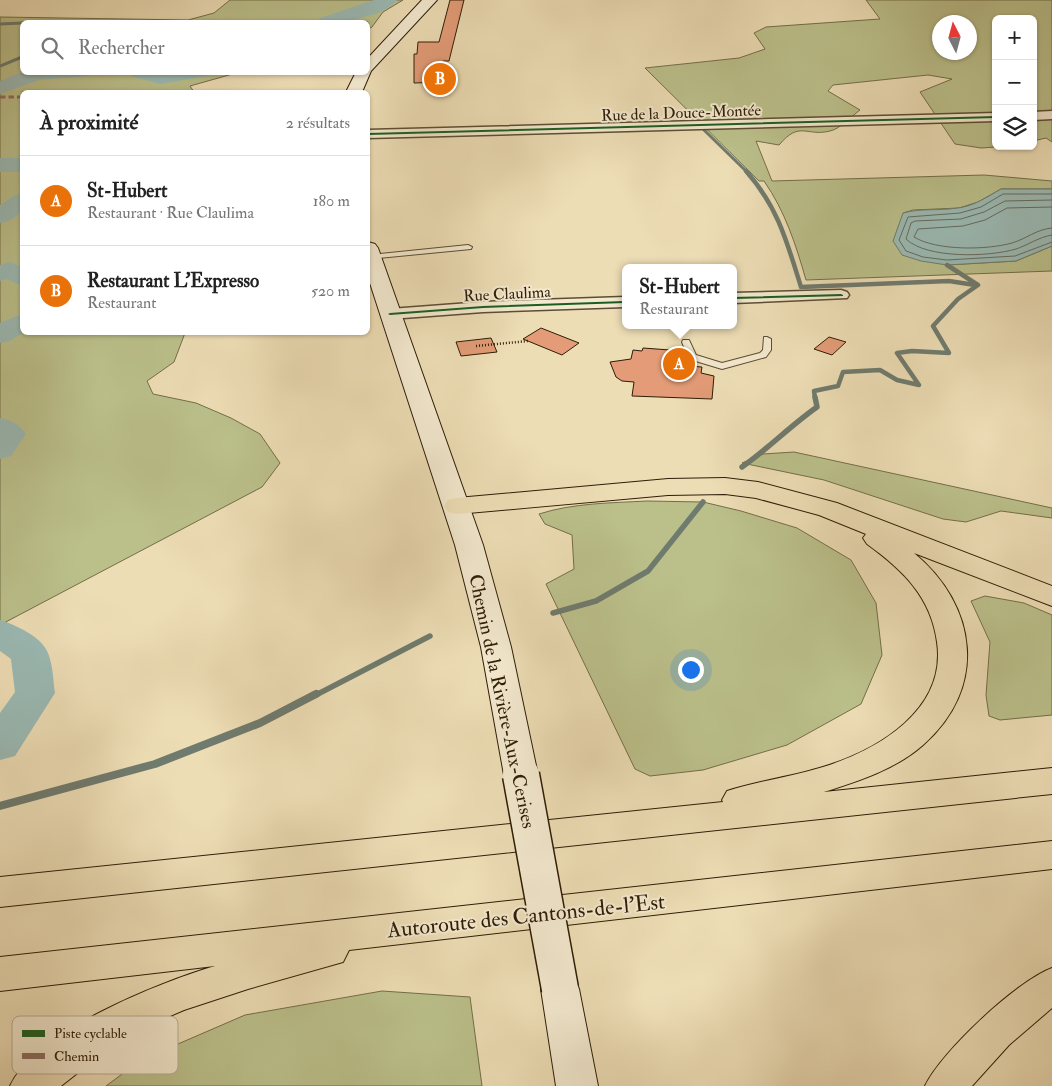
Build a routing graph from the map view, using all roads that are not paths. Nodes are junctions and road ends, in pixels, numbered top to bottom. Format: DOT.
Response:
graph roads {
  1 [pos="430,0"];
  2 [pos="370,64"];
  3 [pos="362,75"];
  4 [pos="355,90"];
  5 [pos="1052,115"];
  6 [pos="1037,116"];
  7 [pos="992,117"];
  8 [pos="370,134"];
  9 [pos="468,247"];
  10 [pos="370,252"];
  11 [pos="370,255"];
  12 [pos="841,295"];
  13 [pos="737,298"];
  14 [pos="622,302"];
  15 [pos="390,314"];
  16 [pos="767,339"];
  17 [pos="686,342"];
  18 [pos="457,506"];
  19 [pos="828,509"];
  20 [pos="1052,597"];
  21 [pos="1052,781"];
  22 [pos="616,828"];
  23 [pos="1052,855"];
  24 [pos="0,892"];
  25 [pos="428,926"];
  26 [pos="0,974"];
  27 [pos="1052,985"];
  28 [pos="129,1016"];
  29 [pos="45,1074"];
  30 [pos="31,1086"];
  31 [pos="576,1086"];
  32 [pos="946,1086"];
  1 -- 2 [label="main road"];
  3 -- 4 [label="main road"];
  5 -- 6 [label="street"];
  7 -- 8 [label="street, Rue de la Douce-Montée"];
  9 -- 10 [label="lane"];
  11 -- 15 [label="main road, Chemin de la Rivière-Aux-Cerises"];
  12 -- 13 [label="street"];
  14 -- 15 [label="street, Rue Claulima"];
  15 -- 18 [label="main road, Chemin de la Rivière-Aux-Cerises"];
  16 -- 17 [label="lane"];
  18 -- 19 [label="highway"];
  18 -- 31 [label="main road, Chemin de la Rivière-Aux-Cerises, bridge"];
  19 -- 20 [label="highway"];
  19 -- 22 [label="highway"];
  21 -- 22 [label="highway"];
  22 -- 24 [label="highway"];
  23 -- 25 [label="highway, Autoroute des Cantons-de-l'Est"];
  25 -- 26 [label="highway, Autoroute des Cantons-de-l'Est"];
  25 -- 28 [label="highway"];
  27 -- 32 [label="highway"];
  29 -- 30 [label="highway"];
}
